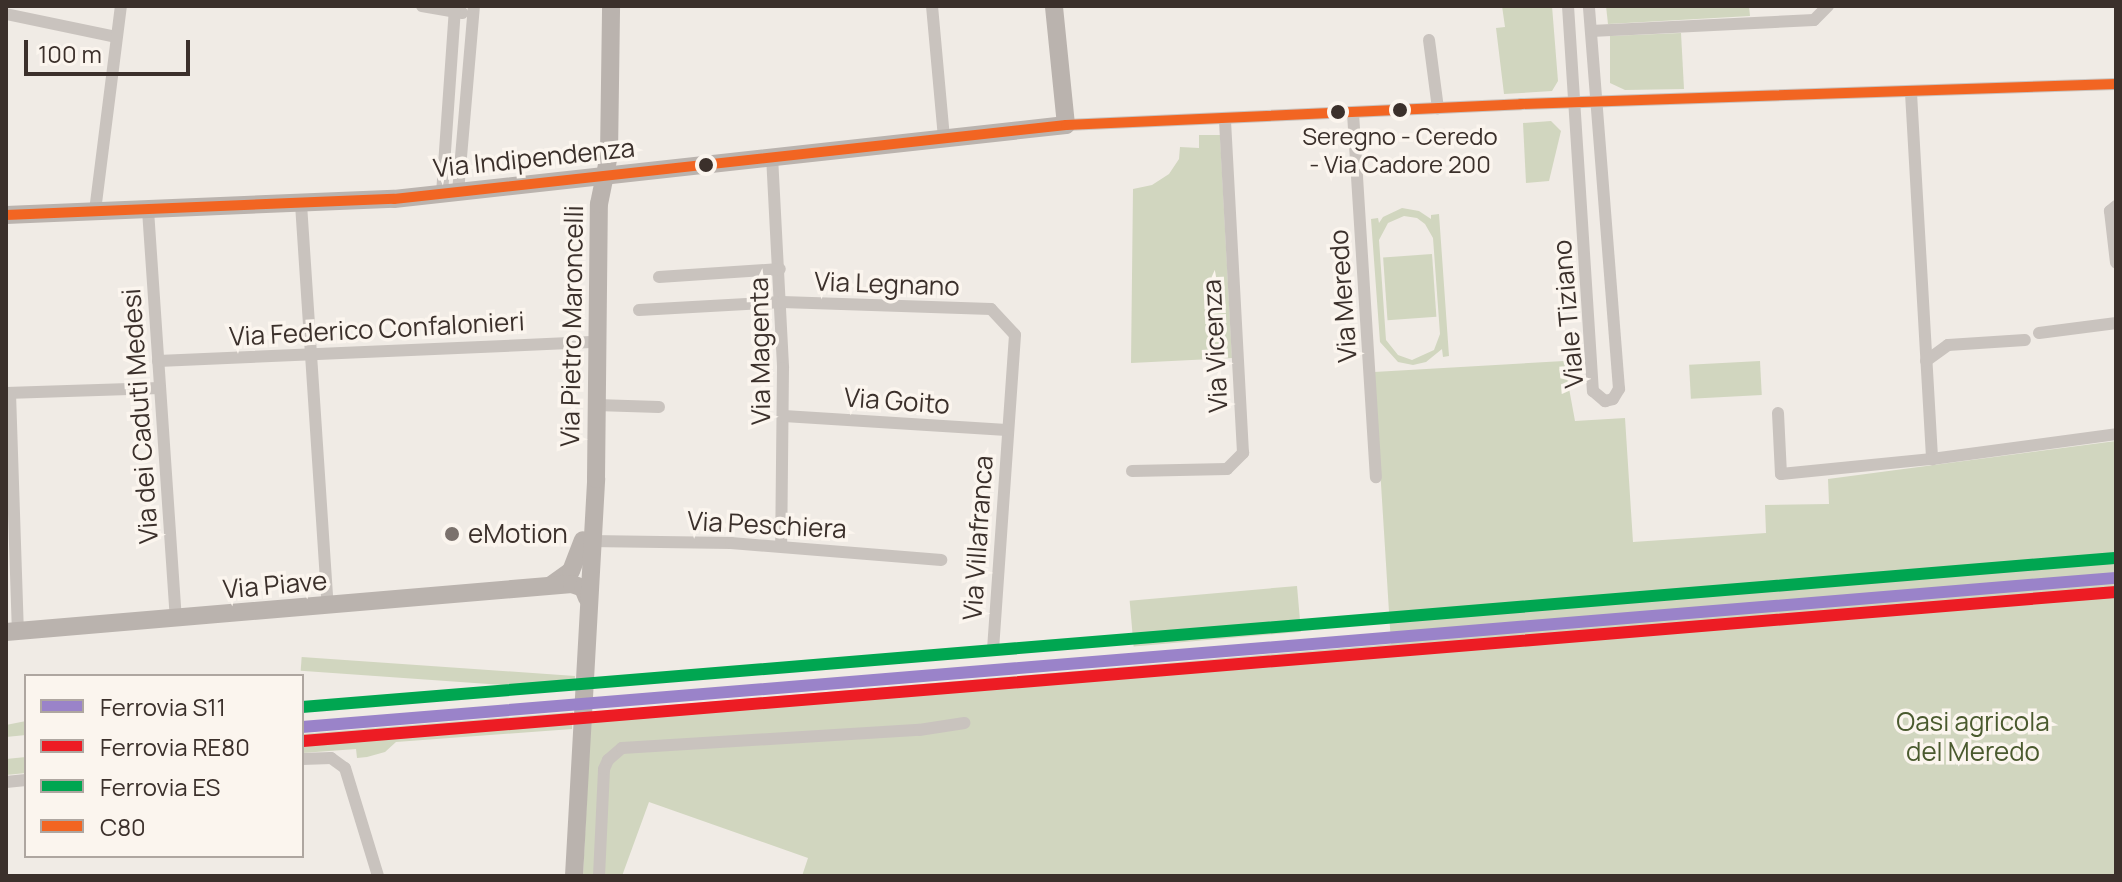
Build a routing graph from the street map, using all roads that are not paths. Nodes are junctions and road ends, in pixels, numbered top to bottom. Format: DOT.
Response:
graph roads {
  1 [pos="121,6"];
  2 [pos="422,6"];
  3 [pos="611,6"];
  4 [pos="932,6"];
  5 [pos="1054,6"];
  6 [pos="1568,6"];
  7 [pos="1589,6"];
  8 [pos="455,10"];
  9 [pos="474,10"];
  10 [pos="1824,11"];
  11 [pos="6,14"];
  12 [pos="1591,31"];
  13 [pos="116,37"];
  14 [pos="1429,40"];
  15 [pos="2116,84"];
  16 [pos="1911,93"];
  17 [pos="1596,103"];
  18 [pos="1574,104"];
  19 [pos="1438,108"];
  20 [pos="1353,113"];
  21 [pos="1225,119"];
  22 [pos="1066,125"];
  23 [pos="944,137"];
  24 [pos="772,156"];
  25 [pos="605,176"];
  26 [pos="450,193"];
  27 [pos="301,204"];
  28 [pos="2116,206"];
  29 [pos="148,210"];
  30 [pos="95,211"];
  31 [pos="6,215"];
  32 [pos="2116,263"];
  33 [pos="780,269"];
  34 [pos="659,277"];
  35 [pos="782,302"];
  36 [pos="991,309"];
  37 [pos="639,310"];
  38 [pos="2116,323"];
  39 [pos="2039,333"];
  40 [pos="2025,340"];
  41 [pos="597,342"];
  42 [pos="312,354"];
  43 [pos="158,361"];
  44 [pos="1926,361"];
  45 [pos="160,388"];
  46 [pos="8,393"];
  47 [pos="596,405"];
  48 [pos="659,407"];
  49 [pos="1778,413"];
  50 [pos="784,416"];
  51 [pos="1007,430"];
  52 [pos="2116,434"];
  53 [pos="1932,459"];
  54 [pos="1132,471"];
  55 [pos="1376,477"];
  56 [pos="596,479"];
  57 [pos="590,541"];
  58 [pos="781,546"];
  59 [pos="941,560"];
  60 [pos="542,589"];
  61 [pos="328,606"];
  62 [pos="587,606"];
  63 [pos="176,618"];
  64 [pos="12,632"];
  65 [pos="993,649"];
  66 [pos="964,723"];
  67 [pos="304,759"];
  68 [pos="378,876"];
  69 [pos="574,876"];
  70 [pos="599,876"];
  1 -- 13 [label="street"];
  2 -- 8 [label="street"];
  3 -- 25 [label="street, Via Pietro Maroncelli"];
  4 -- 23 [label="street"];
  5 -- 22 [label="street"];
  6 -- 18 [label="street, Viale Tiziano"];
  7 -- 12 [label="street, Viale Tiziano"];
  8 -- 9 [label="street"];
  8 -- 26 [label="street"];
  9 -- 26 [label="street"];
  10 -- 12 [label="street"];
  11 -- 13 [label="street"];
  12 -- 17 [label="street, Viale Tiziano"];
  13 -- 30 [label="street"];
  14 -- 19 [label="street"];
  15 -- 16 [label="street"];
  16 -- 17 [label="street"];
  16 -- 44 [label="street"];
  17 -- 18 [label="street"];
  17 -- 18 [label="street, Viale Tiziano"];
  18 -- 19 [label="street"];
  19 -- 20 [label="street"];
  20 -- 21 [label="street"];
  20 -- 55 [label="street, Via Meredo"];
  21 -- 22 [label="street"];
  21 -- 54 [label="street, Via Vicenza"];
  22 -- 23 [label="street, Via Indipendenza"];
  23 -- 24 [label="street, Via Indipendenza"];
  24 -- 25 [label="street, Via Indipendenza"];
  24 -- 33 [label="street, Via Magenta"];
  25 -- 26 [label="street, Via Indipendenza"];
  25 -- 41 [label="street, Via Pietro Maroncelli"];
  26 -- 27 [label="street, Via Indipendenza"];
  27 -- 29 [label="street, Via Indipendenza"];
  27 -- 42 [label="street"];
  28 -- 32 [label="street"];
  29 -- 30 [label="street, Via Indipendenza"];
  29 -- 43 [label="street, Via dei Caduti Medesi"];
  30 -- 31 [label="street, Via Indipendenza"];
  33 -- 34 [label="street"];
  33 -- 35 [label="street, Via Magenta"];
  35 -- 36 [label="street, Via Legnano"];
  35 -- 37 [label="street, Via Legnano"];
  35 -- 50 [label="street, Via Magenta"];
  36 -- 51 [label="street, Via Villafranca"];
  38 -- 39 [label="street"];
  40 -- 44 [label="street"];
  41 -- 42 [label="street, Via Federico Confalonieri"];
  41 -- 47 [label="street, Via Pietro Maroncelli"];
  42 -- 43 [label="street, Via Federico Confalonieri"];
  42 -- 61 [label="street"];
  43 -- 45 [label="street, Via dei Caduti Medesi"];
  44 -- 53 [label="street"];
  45 -- 46 [label="street"];
  45 -- 63 [label="street, Via dei Caduti Medesi"];
  46 -- 64 [label="street"];
  47 -- 48 [label="street"];
  47 -- 56 [label="street, Via Pietro Maroncelli"];
  49 -- 53 [label="street"];
  50 -- 51 [label="street, Via Goito"];
  50 -- 58 [label="street, Via Magenta"];
  51 -- 65 [label="street, Via Villafranca"];
  52 -- 53 [label="street"];
  56 -- 57 [label="street, Via Pietro Maroncelli"];
  56 -- 60 [label="street, Via Pietro Maroncelli"];
  57 -- 58 [label="street, Via Peschiera"];
  57 -- 62 [label="street, Via Pietro Maroncelli"];
  58 -- 59 [label="street, Via Peschiera"];
  60 -- 61 [label="street, Via Piave"];
  60 -- 62 [label="street"];
  61 -- 63 [label="street, Via Piave"];
  62 -- 69 [label="street, Via Pietro Maroncelli"];
  63 -- 64 [label="street, Via Piave"];
  66 -- 70 [label="street"];
  67 -- 68 [label="street"];
}
